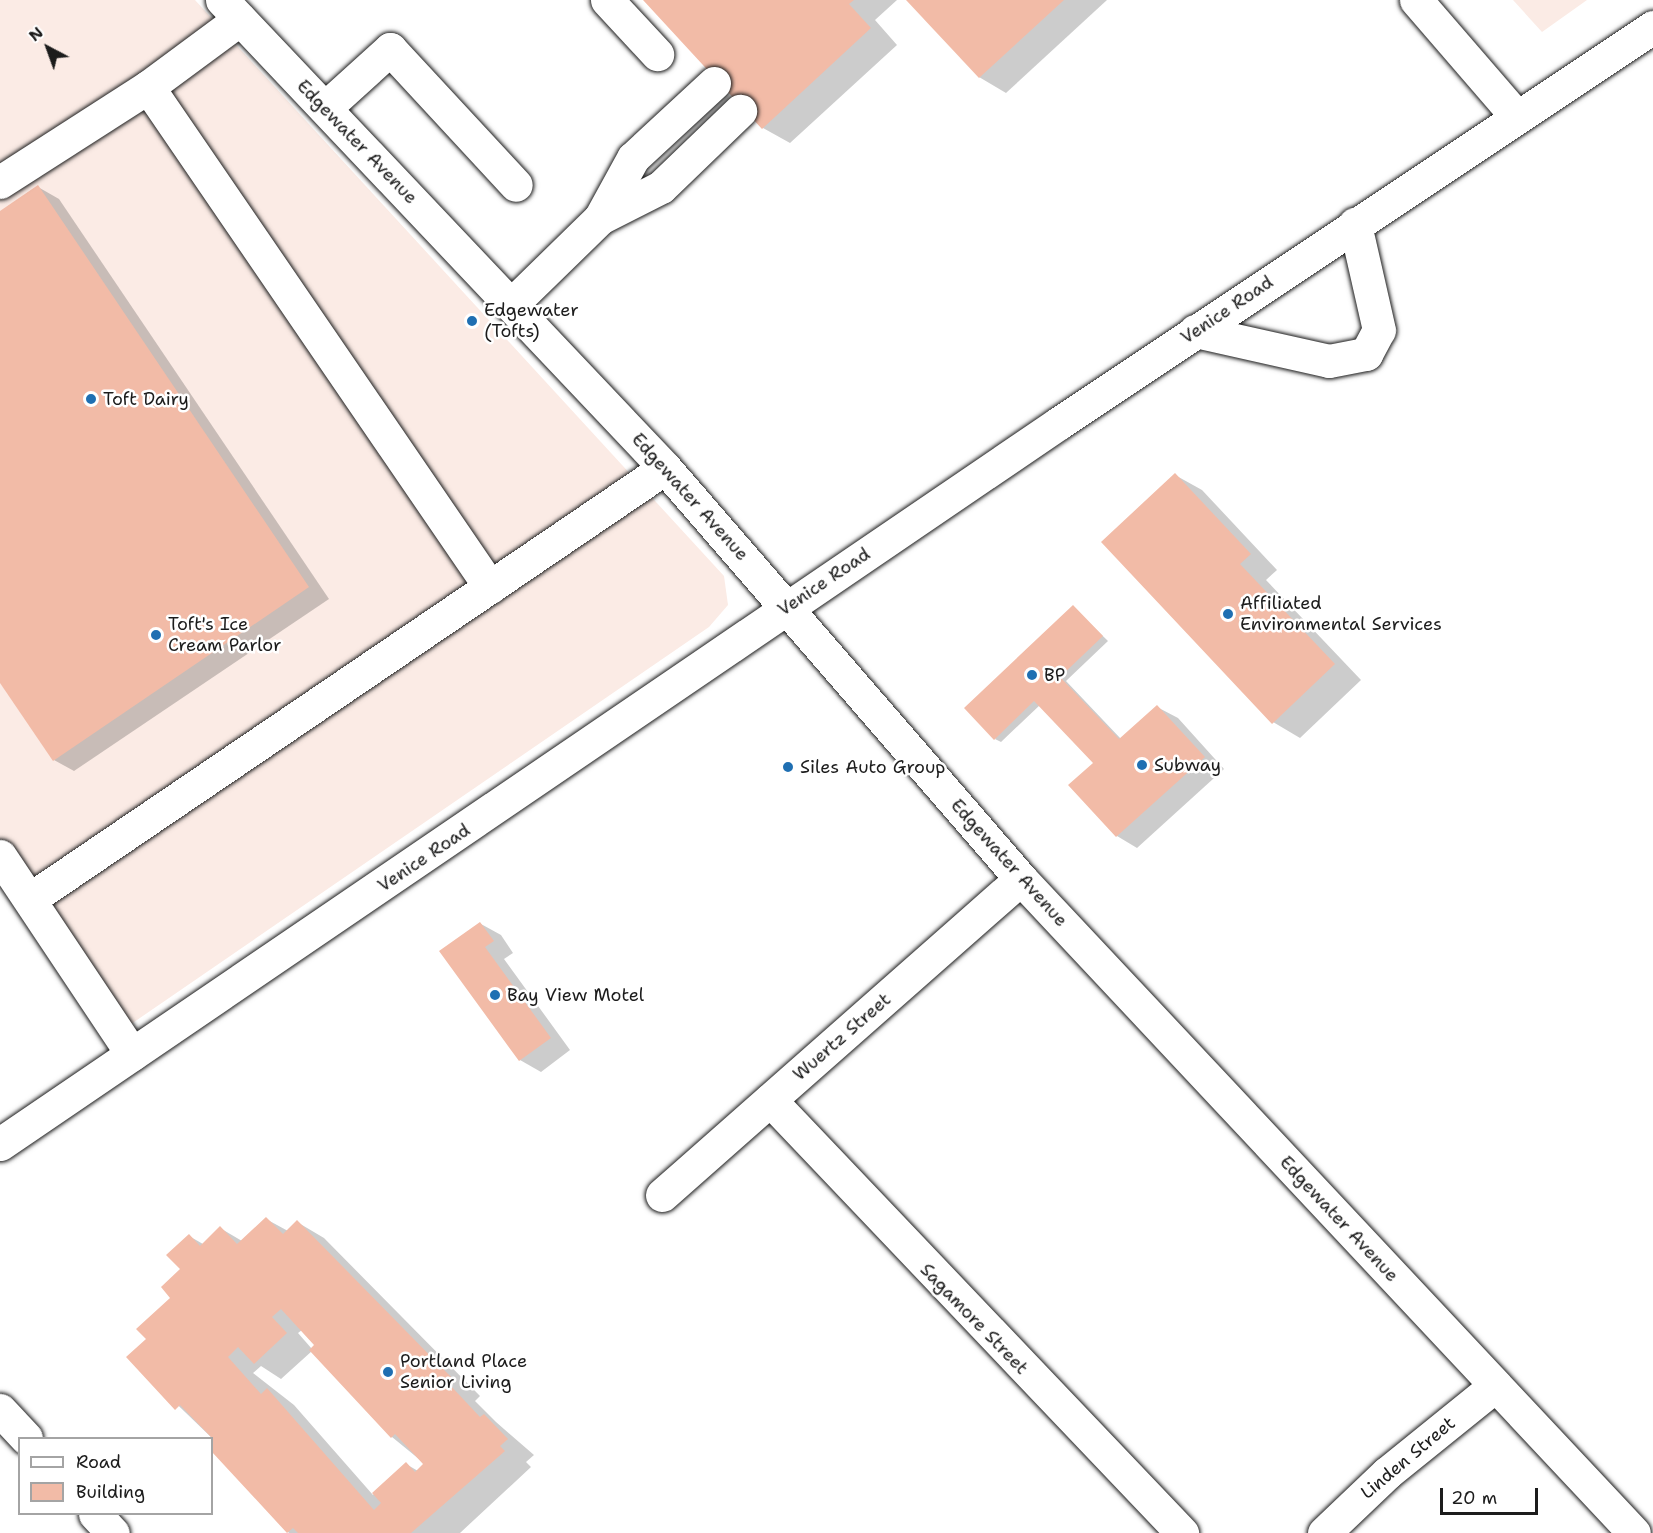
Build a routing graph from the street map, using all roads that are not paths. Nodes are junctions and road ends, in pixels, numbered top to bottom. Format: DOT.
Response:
graph roads {
  1 [pos="607,0"];
  2 [pos="1416,0"];
  3 [pos="231,10"];
  4 [pos="1653,27"];
  5 [pos="657,54"];
  6 [pos="714,82"];
  7 [pos="148,87"];
  8 [pos="325,108"];
  9 [pos="740,111"];
  10 [pos="1516,116"];
  11 [pos="0,182"];
  12 [pos="516,184"];
  13 [pos="600,218"];
  14 [pos="1355,224"];
  15 [pos="512,304"];
  16 [pos="1195,331"];
  17 [pos="665,468"];
  18 [pos="490,587"];
  19 [pos="789,606"];
  20 [pos="0,856"];
  21 [pos="1022,879"];
  22 [pos="30,899"];
  23 [pos="132,1054"];
  24 [pos="770,1100"];
  25 [pos="0,1144"];
  26 [pos="663,1195"];
  27 [pos="1495,1386"];
  28 [pos="0,1410"];
  29 [pos="25,1437"];
  30 [pos="96,1515"];
  31 [pos="113,1533"];
  32 [pos="1182,1533"];
  33 [pos="1324,1533"];
  34 [pos="1634,1533"];
  1 -- 5 [label="street"];
  2 -- 10 [label="street"];
  3 -- 7 [label="street"];
  3 -- 8 [label="street, Edgewater Avenue"];
  4 -- 10 [label="street, Venice Road"];
  6 -- 13 [label="street"];
  7 -- 11 [label="street"];
  7 -- 18 [label="street"];
  8 -- 12 [label="street"];
  8 -- 15 [label="street, Edgewater Avenue"];
  9 -- 13 [label="street"];
  10 -- 14 [label="street, Venice Road"];
  13 -- 15 [label="street"];
  14 -- 16 [label="street, Venice Road"];
  14 -- 16 [label="street"];
  15 -- 17 [label="street, Edgewater Avenue"];
  16 -- 19 [label="street, Venice Road"];
  17 -- 18 [label="street"];
  17 -- 19 [label="street, Edgewater Avenue"];
  18 -- 22 [label="street"];
  19 -- 21 [label="street, Edgewater Avenue"];
  19 -- 23 [label="street, Venice Road"];
  20 -- 22 [label="street"];
  21 -- 24 [label="street, Wuertz Street"];
  21 -- 27 [label="street, Edgewater Avenue"];
  22 -- 23 [label="street"];
  23 -- 25 [label="street, Venice Road"];
  24 -- 26 [label="street, Wuertz Street"];
  24 -- 32 [label="street, Sagamore Street"];
  27 -- 33 [label="street, Linden Street"];
  27 -- 34 [label="street, Edgewater Avenue"];
  28 -- 29 [label="street"];
  30 -- 31 [label="street"];
}
